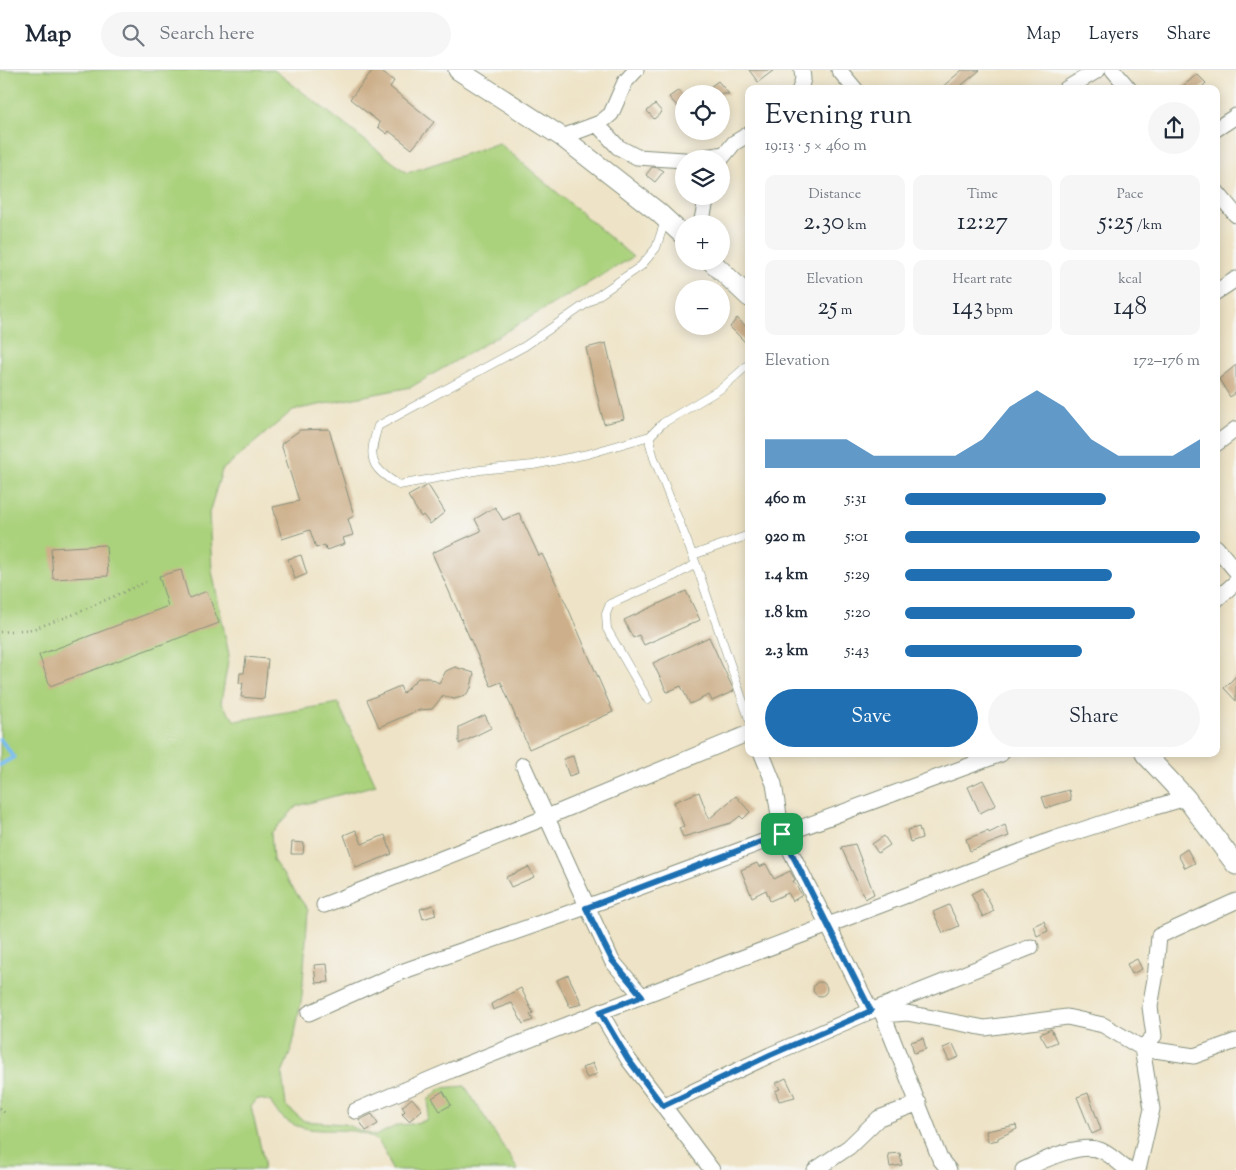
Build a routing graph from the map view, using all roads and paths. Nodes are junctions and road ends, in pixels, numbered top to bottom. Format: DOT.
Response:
graph roads {
  1 [pos="458,70"];
  2 [pos="636,70"];
  3 [pos="802,70"];
  4 [pos="839,70"];
  5 [pos="1098,70"];
  6 [pos="1113,70"];
  7 [pos="801,85"];
  8 [pos="852,85"];
  9 [pos="1073,85"];
  10 [pos="1126,85"];
  11 [pos="1236,116"];
  12 [pos="597,124"];
  13 [pos="1220,126"];
  14 [pos="745,136"];
  15 [pos="562,138"];
  16 [pos="728,150"];
  17 [pos="675,159"];
  18 [pos="1220,195"];
  19 [pos="1236,215"];
  20 [pos="666,219"];
  21 [pos="675,228"];
  22 [pos="720,270"];
  23 [pos="1236,279"];
  24 [pos="1220,289"];
  25 [pos="745,293"];
  26 [pos="745,368"];
  27 [pos="1236,429"];
  28 [pos="650,436"];
  29 [pos="1220,441"];
  30 [pos="745,536"];
  31 [pos="1220,552"];
  32 [pos="693,555"];
  33 [pos="696,564"];
  34 [pos="1236,571"];
  35 [pos="146,582"];
  36 [pos="1236,582"];
  37 [pos="1220,596"];
  38 [pos="0,632"];
  39 [pos="648,700"];
  40 [pos="745,707"];
  41 [pos="745,735"];
  42 [pos="763,757"];
  43 [pos="993,757"];
  44 [pos="1148,757"];
  45 [pos="524,765"];
  46 [pos="1186,798"];
  47 [pos="547,817"];
  48 [pos="782,834"];
  49 [pos="1236,865"];
  50 [pos="1236,901"];
  51 [pos="324,905"];
  52 [pos="586,908"];
  53 [pos="827,926"];
  54 [pos="1031,947"];
  55 [pos="642,996"];
  56 [pos="871,1011"];
  57 [pos="600,1012"];
  58 [pos="309,1013"];
  59 [pos="1236,1041"];
  60 [pos="1142,1048"];
  61 [pos="919,1103"];
  62 [pos="663,1106"];
  63 [pos="0,1108"];
  64 [pos="355,1111"];
  65 [pos="7,1115"];
  66 [pos="712,1170"];
  67 [pos="815,1170"];
  68 [pos="949,1170"];
  69 [pos="1023,1170"];
  70 [pos="1128,1170"];
  71 [pos="1138,1170"];
  1 -- 15 [label="street"];
  2 -- 12 [label="street"];
  3 -- 7 [label="street"];
  4 -- 8 [label="street"];
  5 -- 9 [label="street"];
  6 -- 10 [label="street"];
  11 -- 13 [label="street"];
  12 -- 15 [label="street"];
  12 -- 17 [label="street"];
  14 -- 16 [label="street"];
  15 -- 20 [label="street"];
  18 -- 19 [label="street"];
  20 -- 21 [label="street"];
  20 -- 28 [label="lane"];
  22 -- 25 [label="street"];
  23 -- 24 [label="street"];
  26 -- 28 [label="lane"];
  27 -- 29 [label="street"];
  28 -- 32 [label="lane"];
  30 -- 32 [label="lane"];
  31 -- 34 [label="street"];
  32 -- 33 [label="lane"];
  33 -- 39 [label="lane"];
  33 -- 40 [label="lane"];
  35 -- 38 [label="path"];
  36 -- 37 [label="street"];
  41 -- 47 [label="street"];
  42 -- 48 [label="street"];
  43 -- 48 [label="street"];
  44 -- 46 [label="street"];
  45 -- 47 [label="street"];
  46 -- 49 [label="street"];
  46 -- 53 [label="street"];
  47 -- 51 [label="street"];
  47 -- 52 [label="street"];
  48 -- 52 [label="street"];
  48 -- 53 [label="street"];
  50 -- 60 [label="street"];
  52 -- 55 [label="street"];
  52 -- 58 [label="street"];
  53 -- 55 [label="street"];
  53 -- 56 [label="street"];
  54 -- 56 [label="street"];
  55 -- 57 [label="street"];
  56 -- 62 [label="street"];
  57 -- 62 [label="street"];
  57 -- 64 [label="street"];
  59 -- 60 [label="street"];
  60 -- 61 [label="street"];
  60 -- 71 [label="street"];
  61 -- 67 [label="street"];
  61 -- 68 [label="street"];
  62 -- 66 [label="street"];
  63 -- 65 [label="path"];
  69 -- 70 [label="street"];
}
